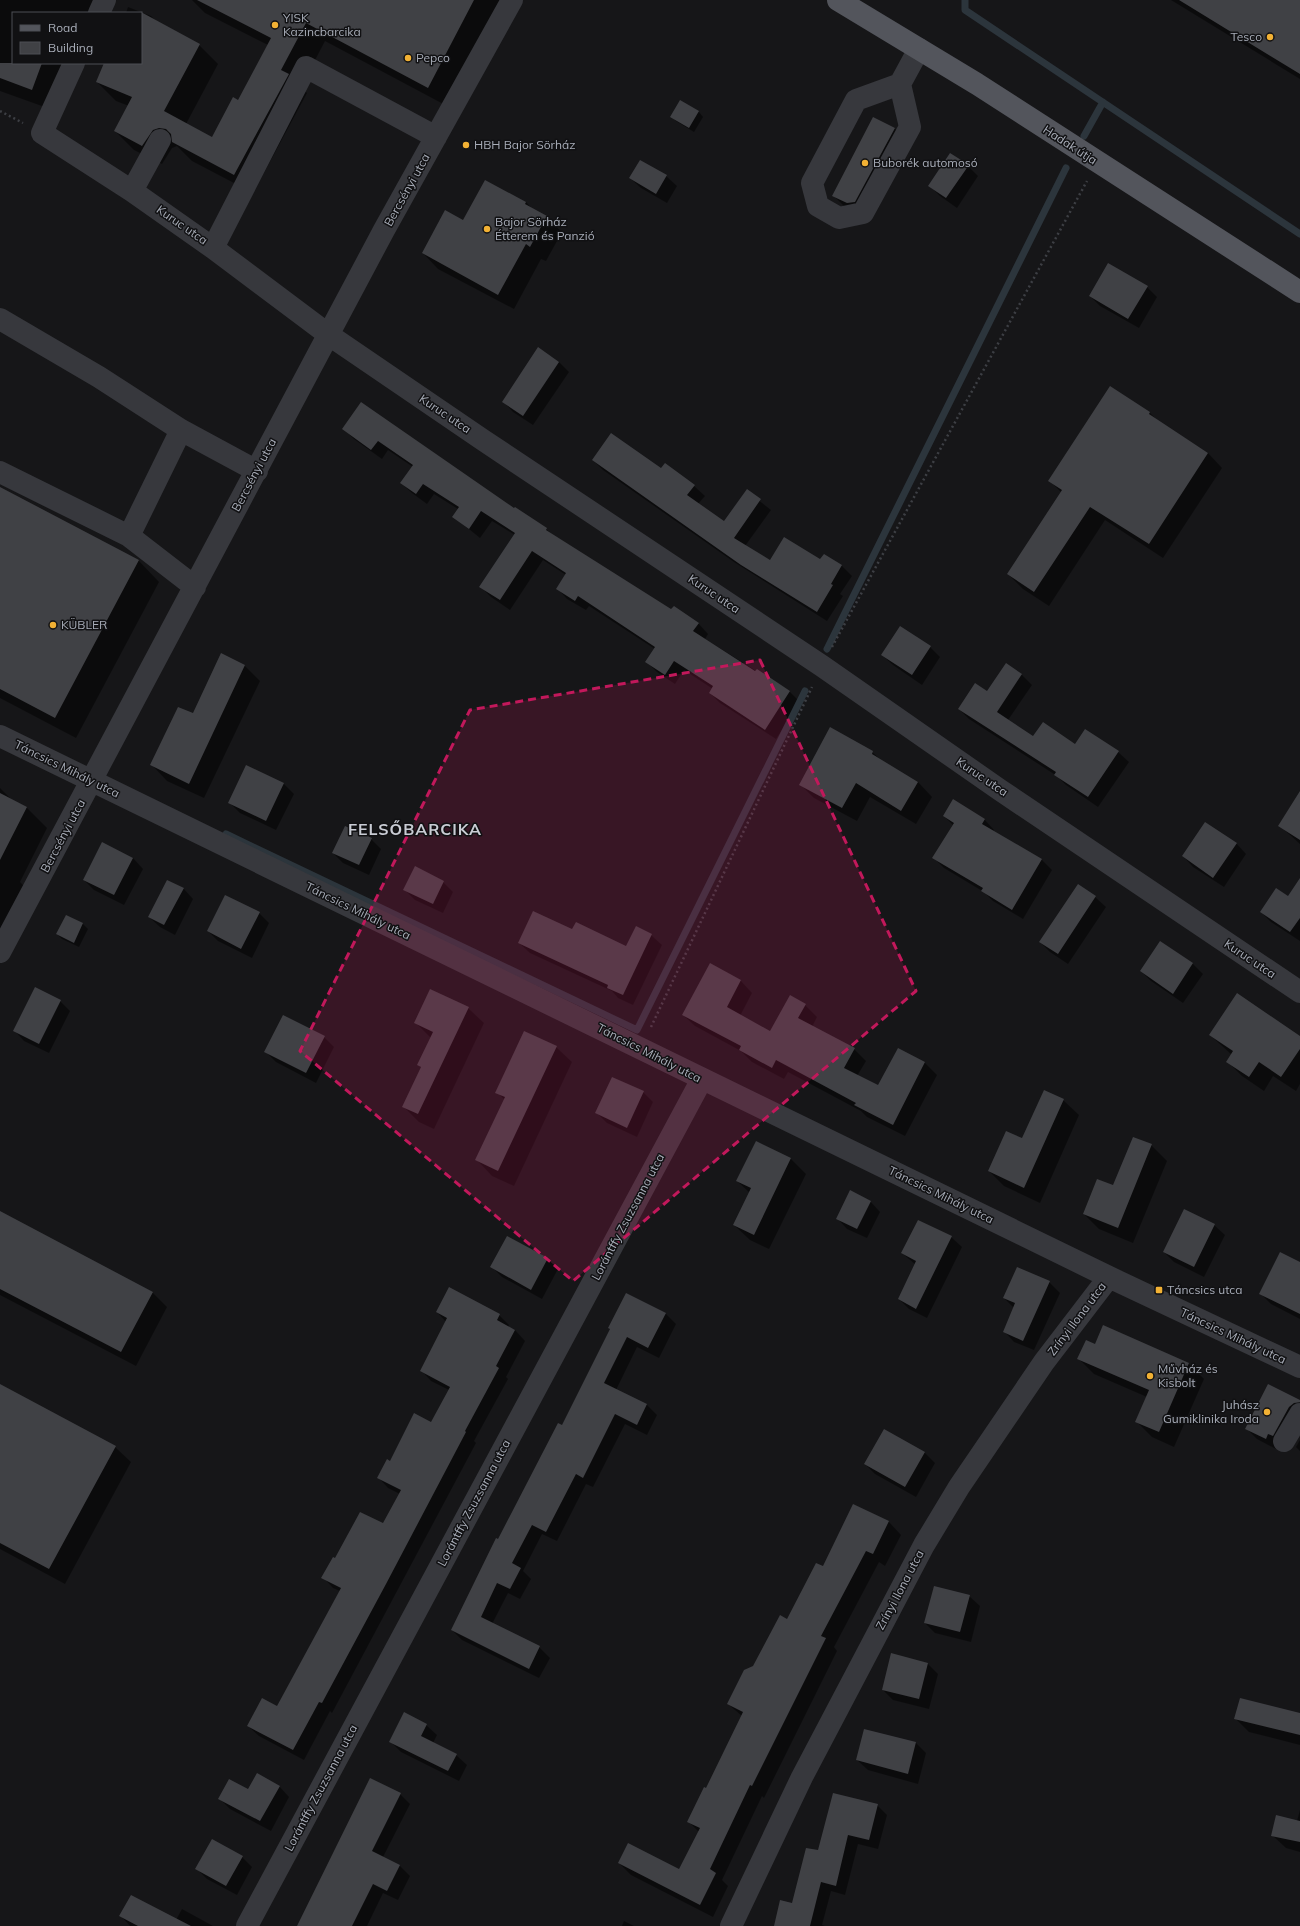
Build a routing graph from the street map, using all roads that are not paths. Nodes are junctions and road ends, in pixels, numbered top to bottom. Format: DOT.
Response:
graph roads {
  1 [pos="105,0"];
  2 [pos="512,0"];
  3 [pos="838,0"];
  4 [pos="99,12"];
  5 [pos="919,49"];
  6 [pos="74,64"];
  7 [pos="900,84"];
  8 [pos="436,137"];
  9 [pos="160,140"];
  10 [pos="132,191"];
  11 [pos="213,248"];
  12 [pos="1300,292"];
  13 [pos="1,323"];
  14 [pos="329,335"];
  15 [pos="181,430"];
  16 [pos="257,471"];
  17 [pos="0,472"];
  18 [pos="129,536"];
  19 [pos="195,587"];
  20 [pos="0,736"];
  21 [pos="93,781"];
  22 [pos="0,952"];
  23 [pos="1300,992"];
  24 [pos="702,1079"];
  25 [pos="1109,1277"];
  26 [pos="1300,1368"];
  27 [pos="1300,1414"];
  28 [pos="1284,1441"];
  29 [pos="247,1926"];
  30 [pos="731,1926"];
  1 -- 4 [label="street"];
  2 -- 8 [label="street, Bercsényi utca"];
  3 -- 5 [label="main road, Hadak útja"];
  5 -- 7 [label="street"];
  5 -- 12 [label="main road, Hadak útja"];
  6 -- 10 [label="street, Kuruc utca"];
  7 -- 7 [label="street"];
  8 -- 11 [label="street"];
  8 -- 14 [label="street, Bercsényi utca"];
  9 -- 10 [label="street"];
  10 -- 11 [label="street, Kuruc utca"];
  11 -- 14 [label="street, Kuruc utca"];
  13 -- 15 [label="street"];
  14 -- 16 [label="street, Bercsényi utca"];
  14 -- 23 [label="street, Kuruc utca"];
  15 -- 16 [label="street"];
  15 -- 18 [label="street"];
  16 -- 19 [label="street, Bercsényi utca"];
  17 -- 18 [label="street"];
  18 -- 19 [label="street"];
  19 -- 21 [label="street, Bercsényi utca"];
  20 -- 21 [label="street, Táncsics Mihály utca"];
  21 -- 22 [label="street, Bercsényi utca"];
  21 -- 24 [label="street, Táncsics Mihály utca"];
  24 -- 25 [label="street, Táncsics Mihály utca"];
  24 -- 29 [label="street, Lorántffy Zsuzsanna utca"];
  25 -- 26 [label="street, Táncsics Mihály utca"];
  25 -- 30 [label="street, Zrínyi Ilona utca"];
  27 -- 28 [label="street"];
}
